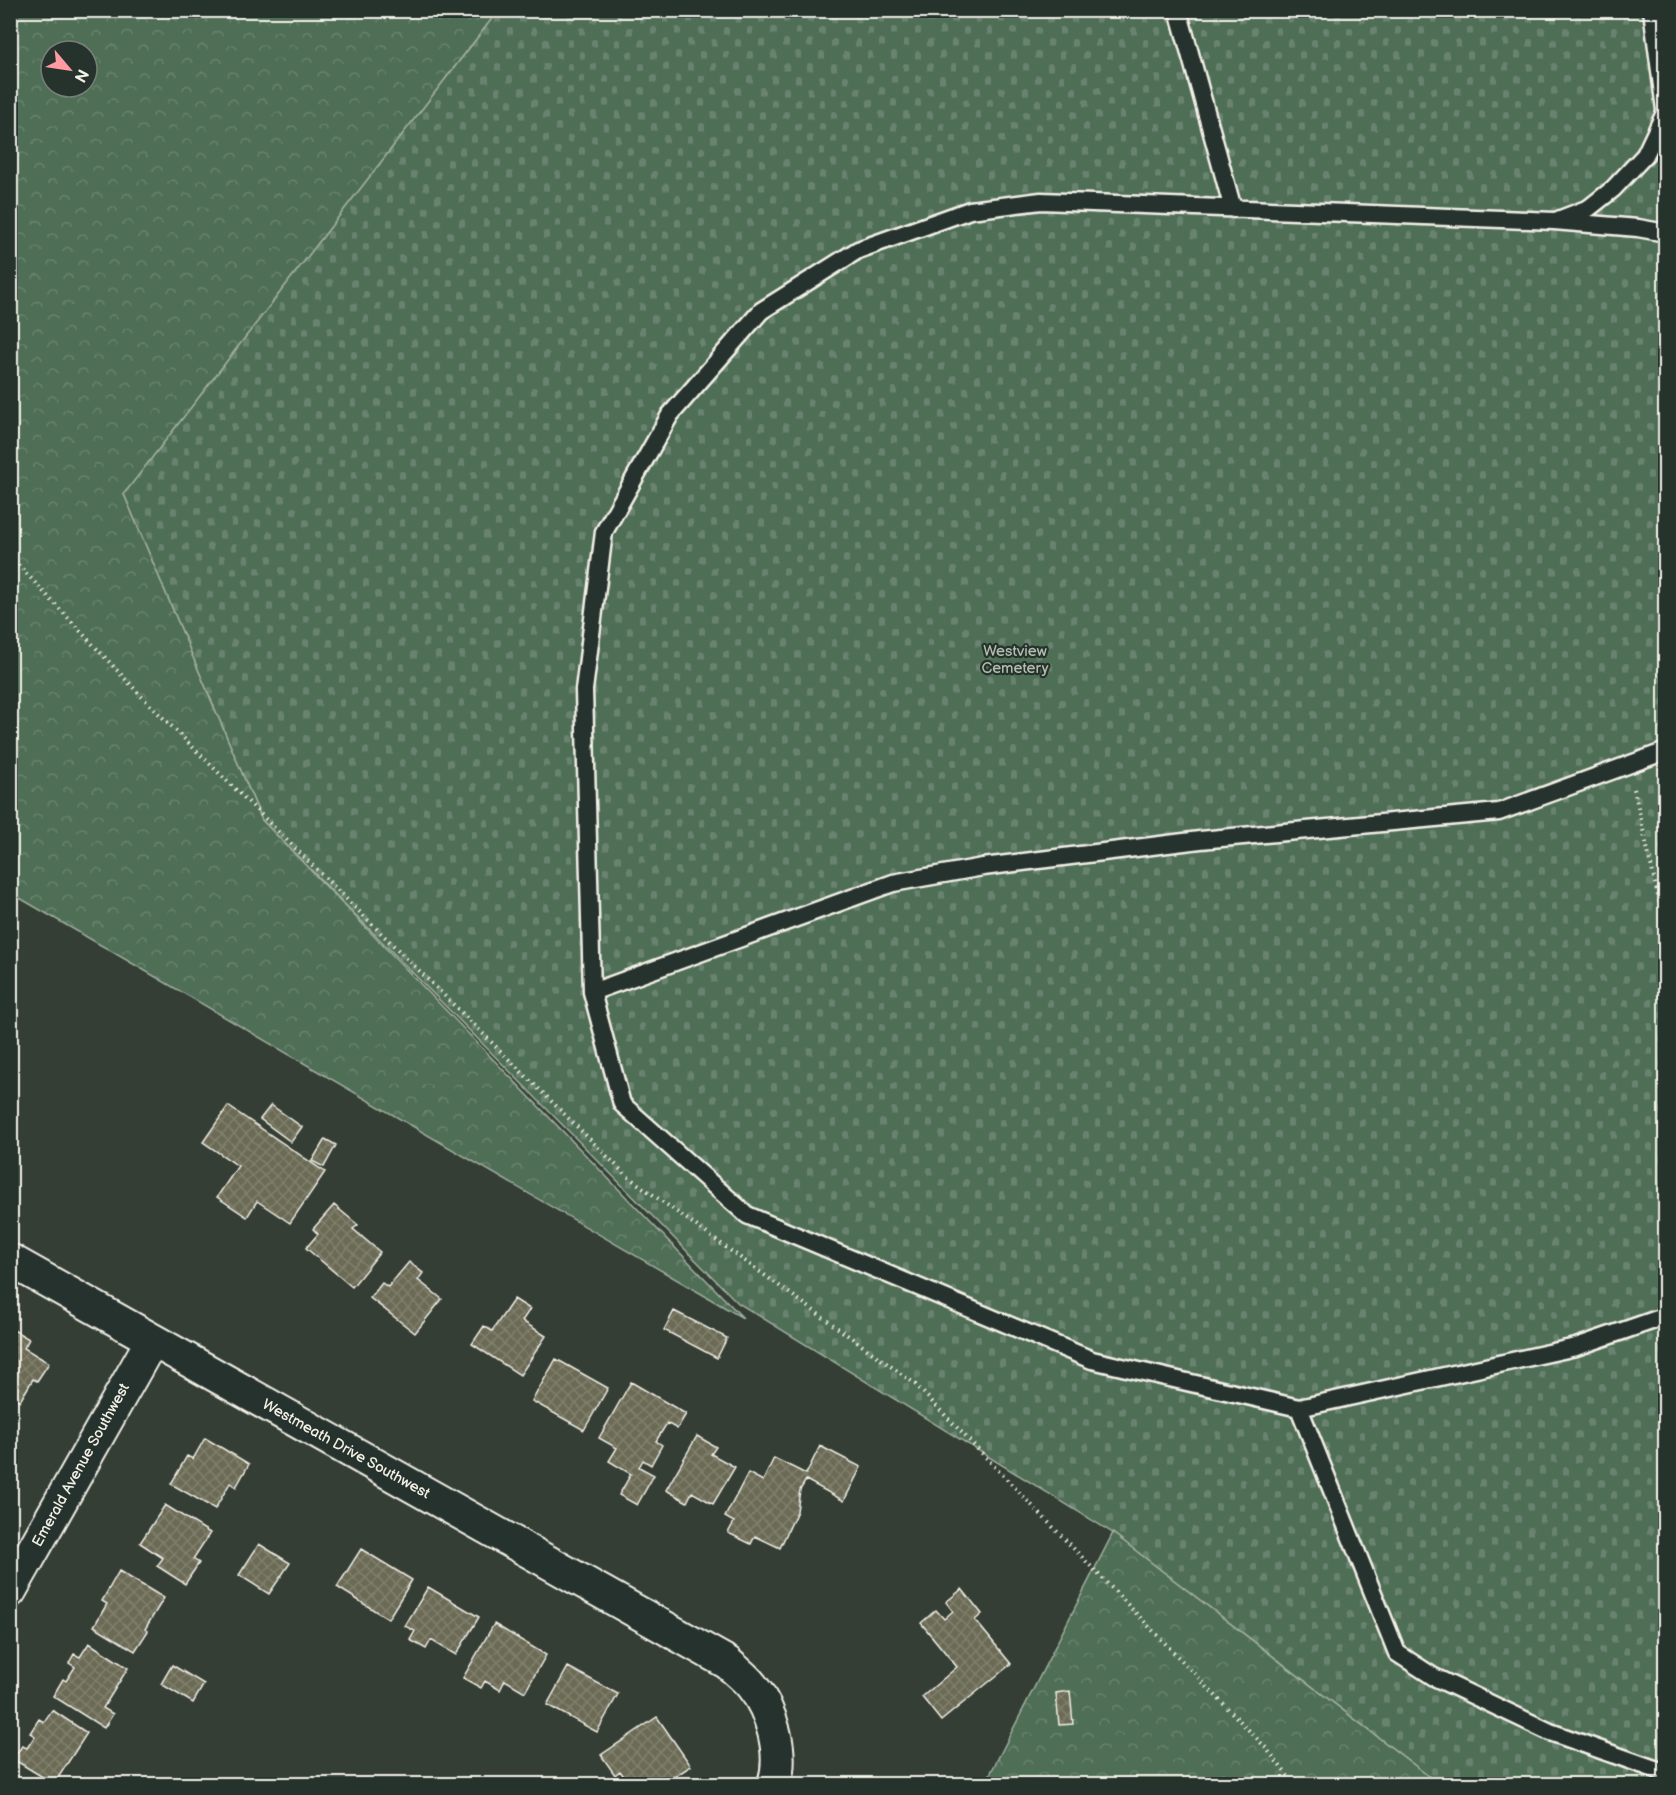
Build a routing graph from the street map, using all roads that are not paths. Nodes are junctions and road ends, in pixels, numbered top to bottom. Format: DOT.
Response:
graph roads {
  1 [pos="1178,10"];
  2 [pos="1652,10"];
  3 [pos="1665,116"];
  4 [pos="1233,209"];
  5 [pos="1554,222"];
  6 [pos="1665,233"];
  7 [pos="1665,751"];
  8 [pos="592,992"];
  9 [pos="10,1260"];
  10 [pos="1665,1316"];
  11 [pos="152,1340"];
  12 [pos="1299,1408"];
  13 [pos="10,1591"];
  14 [pos="1665,1773"];
  15 [pos="774,1785"];
  1 -- 4 [label="lane"];
  2 -- 3 [label="lane"];
  3 -- 5 [label="lane"];
  4 -- 5 [label="lane"];
  4 -- 8 [label="lane"];
  5 -- 6 [label="lane"];
  7 -- 8 [label="lane"];
  8 -- 12 [label="lane"];
  9 -- 11 [label="street, Westmeath Drive Southwest"];
  10 -- 12 [label="lane"];
  11 -- 13 [label="street, Emerald Avenue Southwest"];
  11 -- 15 [label="street, Westmeath Drive Southwest"];
  12 -- 14 [label="lane"];
}
